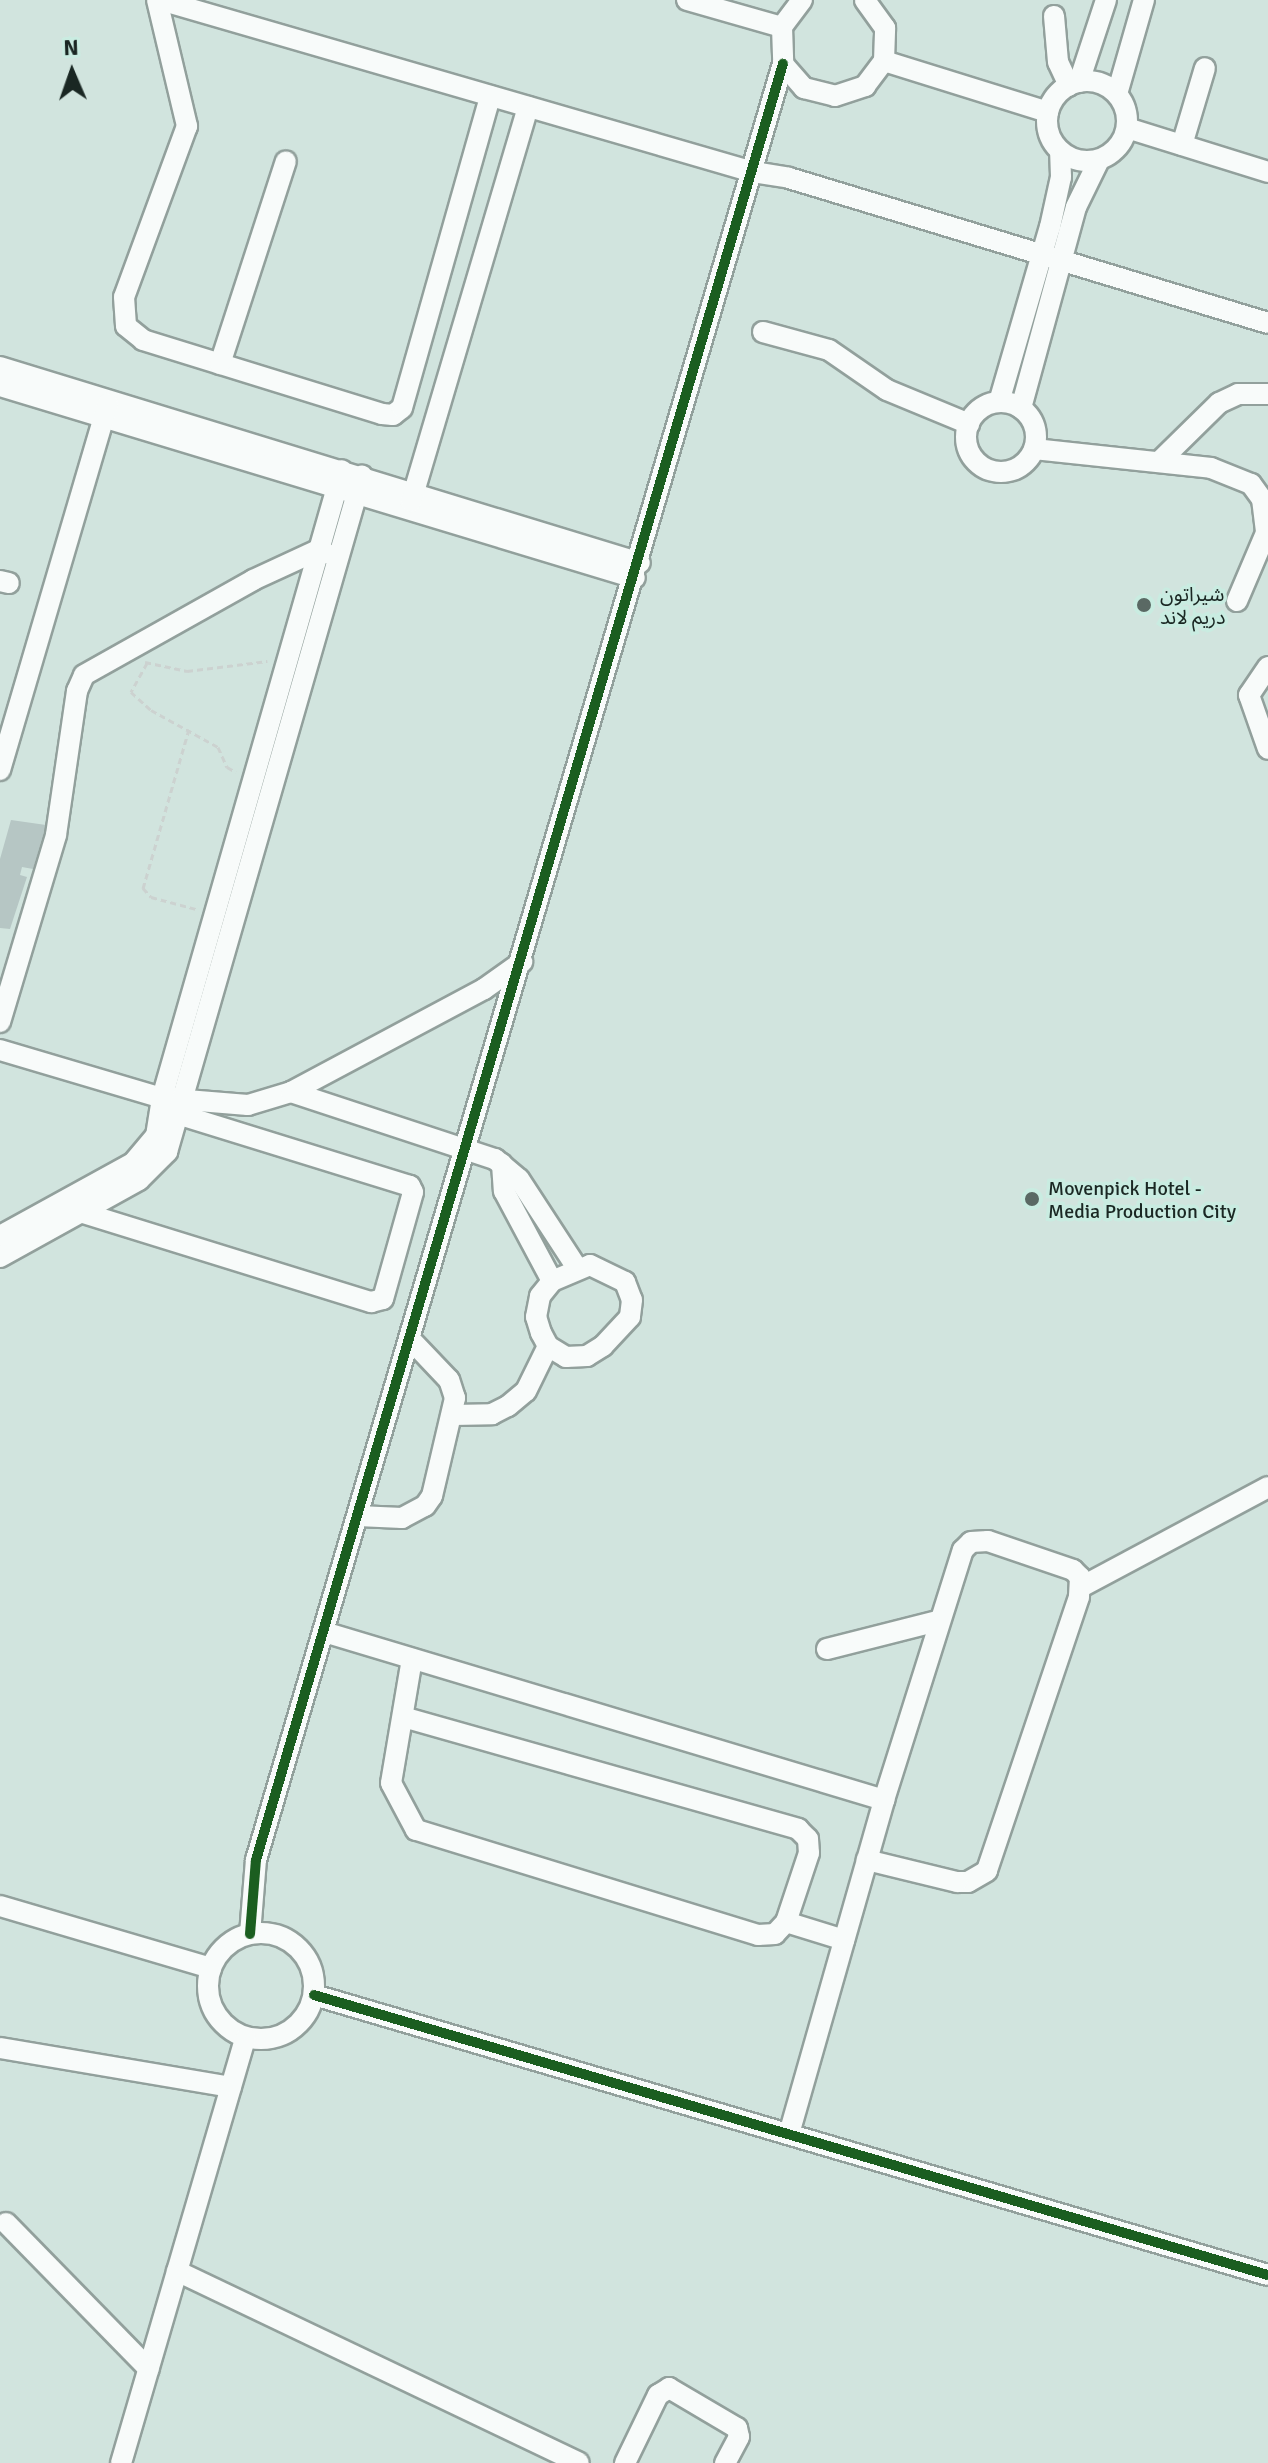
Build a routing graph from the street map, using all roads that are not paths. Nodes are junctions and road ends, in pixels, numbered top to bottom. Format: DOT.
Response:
graph roads {
  1 [pos="158,0"];
  2 [pos="687,0"];
  3 [pos="802,0"];
  4 [pos="865,0"];
  5 [pos="1106,0"];
  6 [pos="1144,0"];
  7 [pos="1054,16"];
  8 [pos="782,27"];
  9 [pos="884,61"];
  10 [pos="783,64"];
  11 [pos="1205,68"];
  12 [pos="1074,84"];
  13 [pos="1117,94"];
  14 [pos="490,96"];
  15 [pos="528,107"];
  16 [pos="1048,112"];
  17 [pos="1127,128"];
  18 [pos="1182,145"];
  19 [pos="1060,151"];
  20 [pos="1099,160"];
  21 [pos="286,161"];
  22 [pos="753,172"];
  23 [pos="1268,172"];
  24 [pos="1052,258"];
  25 [pos="1268,323"];
  26 [pos="763,332"];
  27 [pos="220,364"];
  28 [pos="414,365"];
  29 [pos="0,367"];
  30 [pos="449,376"];
  31 [pos="0,386"];
  32 [pos="1268,394"];
  33 [pos="999,402"];
  34 [pos="107,408"];
  35 [pos="1021,408"];
  36 [pos="969,424"];
  37 [pos="1034,449"];
  38 [pos="1159,462"];
  39 [pos="350,480"];
  40 [pos="412,499"];
  41 [pos="328,553"];
  42 [pos="638,570"];
  43 [pos="1237,601"];
  44 [pos="1268,667"];
  45 [pos="1268,749"];
  46 [pos="0,770"];
  47 [pos="522,962"];
  48 [pos="0,1022"];
  49 [pos="0,1050"];
  50 [pos="291,1092"];
  51 [pos="174,1104"];
  52 [pos="466,1149"];
  53 [pos="502,1164"];
  54 [pos="80,1212"];
  55 [pos="0,1236"];
  56 [pos="0,1257"];
  57 [pos="577,1268"];
  58 [pos="552,1281"];
  59 [pos="410,1339"];
  60 [pos="548,1346"];
  61 [pos="453,1415"];
  62 [pos="1268,1487"];
  63 [pos="358,1516"];
  64 [pos="1081,1587"];
  65 [pos="938,1621"];
  66 [pos="324,1632"];
  67 [pos="827,1649"];
  68 [pos="412,1659"];
  69 [pos="403,1717"];
  70 [pos="884,1800"];
  71 [pos="867,1860"];
  72 [pos="0,1906"];
  73 [pos="786,1922"];
  74 [pos="250,1934"];
  75 [pos="844,1940"];
  76 [pos="211,1968"];
  77 [pos="314,1995"];
  78 [pos="245,2038"];
  79 [pos="0,2048"];
  80 [pos="231,2087"];
  81 [pos="789,2134"];
  82 [pos="6,2223"];
  83 [pos="177,2271"];
  84 [pos="1268,2275"];
  85 [pos="149,2369"];
  86 [pos="121,2463"];
  87 [pos="579,2463"];
  88 [pos="625,2463"];
  89 [pos="725,2463"];
  1 -- 14 [label="street"];
  1 -- 27 [label="street"];
  2 -- 8 [label="street"];
  3 -- 8 [label="street"];
  4 -- 9 [label="street"];
  5 -- 12 [label="street"];
  6 -- 13 [label="street"];
  7 -- 12 [label="street"];
  8 -- 10 [label="street"];
  9 -- 10 [label="street"];
  9 -- 16 [label="street"];
  10 -- 22 [label="street"];
  11 -- 18 [label="street"];
  12 -- 13 [label="street"];
  12 -- 16 [label="street"];
  13 -- 17 [label="street"];
  14 -- 15 [label="street"];
  14 -- 28 [label="street"];
  15 -- 22 [label="street"];
  15 -- 30 [label="street"];
  16 -- 19 [label="street"];
  17 -- 18 [label="street"];
  17 -- 20 [label="street"];
  18 -- 23 [label="street"];
  19 -- 20 [label="street"];
  19 -- 24 [label="street"];
  20 -- 24 [label="street"];
  21 -- 27 [label="street"];
  22 -- 24 [label="street"];
  22 -- 42 [label="street"];
  24 -- 25 [label="street"];
  24 -- 33 [label="street"];
  24 -- 35 [label="street"];
  26 -- 36 [label="street"];
  27 -- 28 [label="street"];
  28 -- 30 [label="street"];
  29 -- 34 [label="street"];
  30 -- 40 [label="street"];
  31 -- 34 [label="street"];
  32 -- 38 [label="street"];
  33 -- 35 [label="street"];
  33 -- 36 [label="street"];
  34 -- 39 [label="street"];
  34 -- 46 [label="street"];
  35 -- 37 [label="street"];
  36 -- 37 [label="street"];
  37 -- 38 [label="street"];
  38 -- 43 [label="street"];
  39 -- 40 [label="street"];
  39 -- 41 [label="street"];
  40 -- 42 [label="street"];
  41 -- 48 [label="street"];
  41 -- 51 [label="street"];
  41 -- 51 [label="street"];
  42 -- 47 [label="street"];
  44 -- 45 [label="street"];
  47 -- 50 [label="street"];
  47 -- 52 [label="street"];
  49 -- 51 [label="street"];
  50 -- 51 [label="street"];
  50 -- 52 [label="street"];
  51 -- 54 [label="street"];
  51 -- 54 [label="street"];
  51 -- 55 [label="street"];
  52 -- 53 [label="street"];
  52 -- 59 [label="street"];
  53 -- 57 [label="street"];
  53 -- 58 [label="street"];
  54 -- 56 [label="street"];
  57 -- 58 [label="street"];
  57 -- 60 [label="street"];
  58 -- 60 [label="street"];
  59 -- 61 [label="street"];
  59 -- 63 [label="street"];
  60 -- 61 [label="street"];
  61 -- 63 [label="street"];
  62 -- 64 [label="street"];
  63 -- 66 [label="street"];
  64 -- 65 [label="street"];
  64 -- 71 [label="street"];
  65 -- 67 [label="street"];
  65 -- 70 [label="street"];
  66 -- 68 [label="street"];
  66 -- 74 [label="street"];
  68 -- 69 [label="street"];
  68 -- 70 [label="street"];
  69 -- 73 [label="street"];
  69 -- 73 [label="street"];
  70 -- 71 [label="street"];
  71 -- 75 [label="street"];
  72 -- 76 [label="street"];
  73 -- 75 [label="street"];
  74 -- 76 [label="street"];
  74 -- 77 [label="street"];
  75 -- 81 [label="street"];
  76 -- 78 [label="street"];
  77 -- 78 [label="street"];
  77 -- 81 [label="street"];
  78 -- 80 [label="street"];
  79 -- 80 [label="street"];
  80 -- 83 [label="street"];
  81 -- 84 [label="street"];
  82 -- 85 [label="street"];
  83 -- 85 [label="street"];
  83 -- 87 [label="street"];
  85 -- 86 [label="street"];
  88 -- 89 [label="street"];
}
